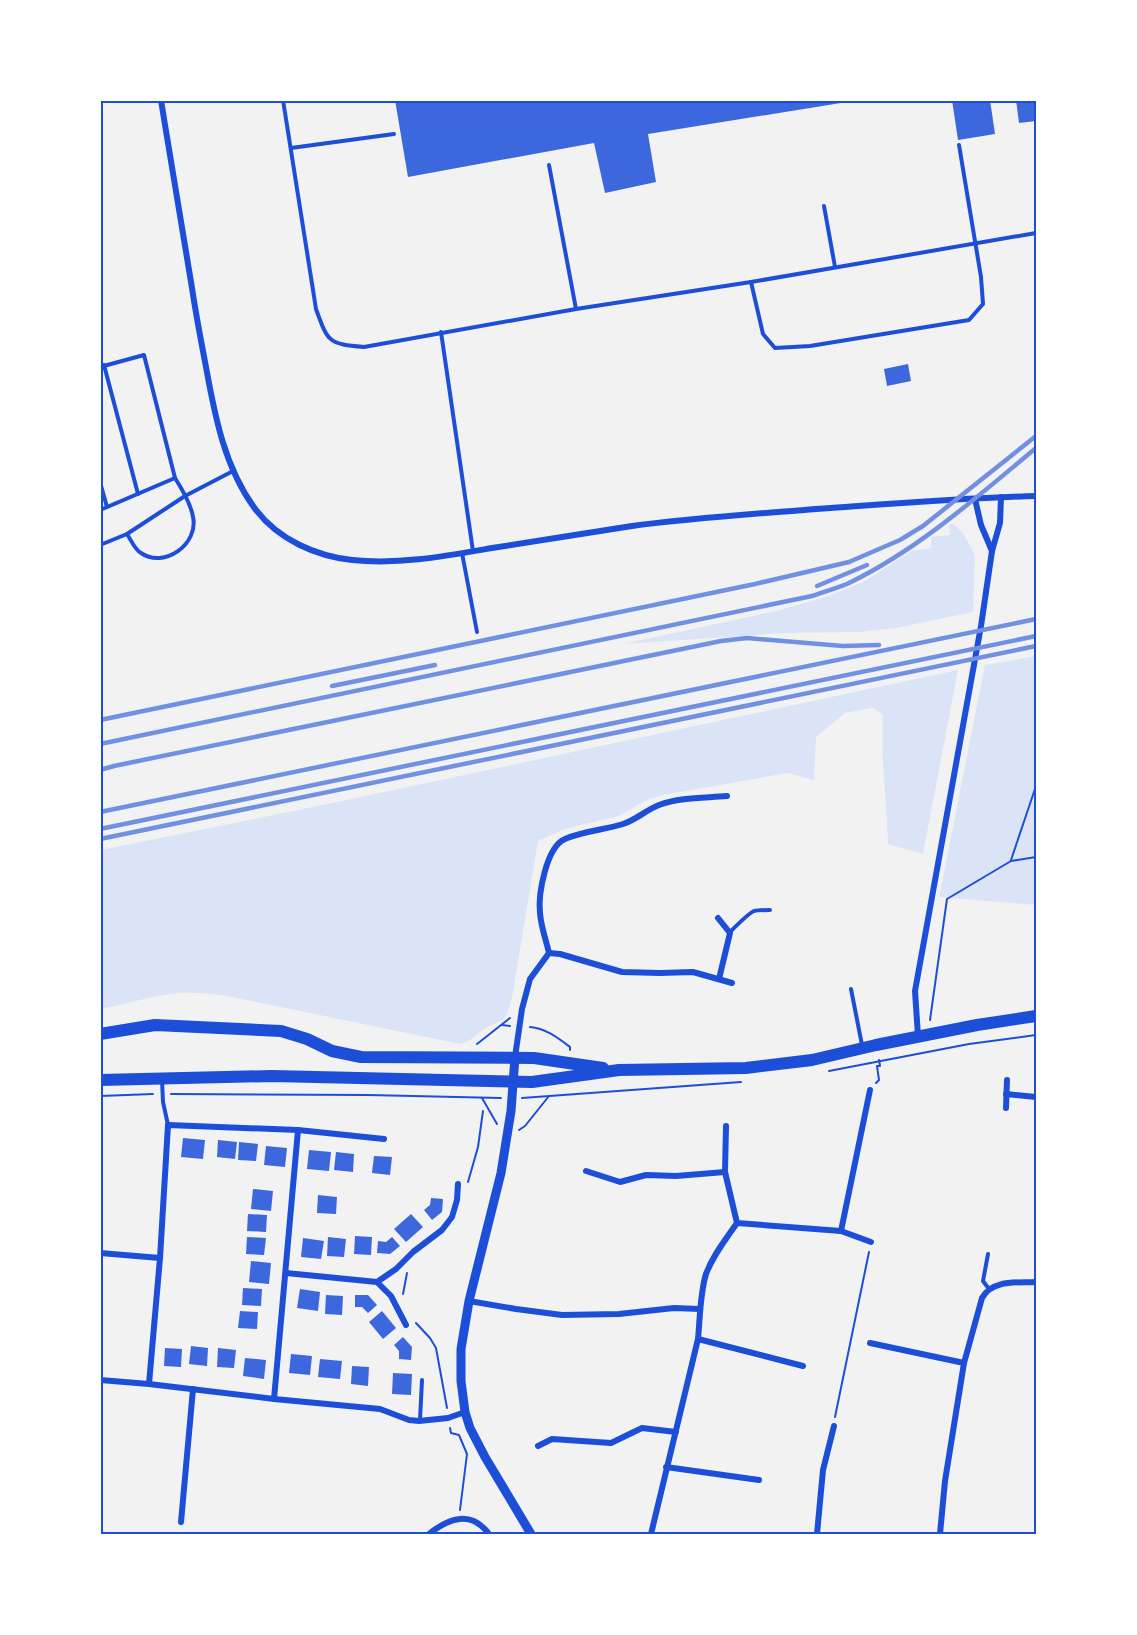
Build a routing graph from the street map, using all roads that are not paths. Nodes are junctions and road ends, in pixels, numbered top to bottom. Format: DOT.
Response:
graph roads {
  1 [pos="160,100"];
  2 [pos="283,100"];
  3 [pos="394,134"];
  4 [pos="959,145"];
  5 [pos="291,147"];
  6 [pos="549,165"];
  7 [pos="824,206"];
  8 [pos="1036,233"];
  9 [pos="975,243"];
  10 [pos="835,267"];
  11 [pos="750,282"];
  12 [pos="576,309"];
  13 [pos="441,332"];
  14 [pos="102,366"];
  15 [pos="233,471"];
  16 [pos="176,478"];
  17 [pos="100,482"];
  18 [pos="138,494"];
  19 [pos="185,496"];
  20 [pos="1036,496"];
  21 [pos="1001,497"];
  22 [pos="975,501"];
  23 [pos="107,507"];
  24 [pos="100,510"];
  25 [pos="127,534"];
  26 [pos="100,545"];
  27 [pos="992,551"];
  28 [pos="473,552"];
  29 [pos="462,553"];
  30 [pos="477,632"];
  31 [pos="727,796"];
  32 [pos="770,910"];
  33 [pos="718,918"];
  34 [pos="730,933"];
  35 [pos="549,953"];
  36 [pos="720,979"];
  37 [pos="732,983"];
  38 [pos="851,989"];
  39 [pos="1036,1016"];
  40 [pos="100,1034"];
  41 [pos="923,1036"];
  42 [pos="863,1048"];
  43 [pos="515,1057"];
  44 [pos="619,1070"];
  45 [pos="162,1079"];
  46 [pos="100,1080"];
  47 [pos="1007,1080"];
  48 [pos="513,1082"];
  49 [pos="870,1090"];
  50 [pos="1006,1094"];
  51 [pos="1036,1097"];
  52 [pos="1006,1108"];
  53 [pos="168,1125"];
  54 [pos="726,1126"];
  55 [pos="298,1130"];
  56 [pos="384,1139"];
  57 [pos="586,1171"];
  58 [pos="725,1172"];
  59 [pos="458,1184"];
  60 [pos="737,1223"];
  61 [pos="841,1231"];
  62 [pos="871,1242"];
  63 [pos="100,1252"];
  64 [pos="988,1254"];
  65 [pos="160,1258"];
  66 [pos="286,1274"];
  67 [pos="377,1282"];
  68 [pos="1036,1282"];
  69 [pos="989,1289"];
  70 [pos="469,1301"];
  71 [pos="700,1310"];
  72 [pos="406,1325"];
  73 [pos="698,1339"];
  74 [pos="870,1343"];
  75 [pos="964,1364"];
  76 [pos="803,1366"];
  77 [pos="100,1380"];
  78 [pos="422,1380"];
  79 [pos="149,1384"];
  80 [pos="193,1389"];
  81 [pos="274,1399"];
  82 [pos="465,1412"];
  83 [pos="420,1421"];
  84 [pos="834,1426"];
  85 [pos="676,1432"];
  86 [pos="538,1446"];
  87 [pos="666,1467"];
  88 [pos="759,1480"];
  89 [pos="181,1522"];
  90 [pos="429,1534"];
  91 [pos="489,1534"];
  92 [pos="531,1534"];
  93 [pos="651,1534"];
  94 [pos="817,1534"];
  95 [pos="940,1534"];
  1 -- 15 [label="street"];
  2 -- 5 [label="lane"];
  3 -- 5 [label="lane"];
  4 -- 9 [label="lane"];
  5 -- 13 [label="lane"];
  6 -- 12 [label="lane"];
  7 -- 10 [label="lane"];
  8 -- 9 [label="lane"];
  9 -- 10 [label="lane"];
  9 -- 11 [label="lane"];
  10 -- 11 [label="lane"];
  11 -- 12 [label="lane"];
  12 -- 13 [label="lane"];
  13 -- 28 [label="lane"];
  14 -- 16 [label="lane"];
  14 -- 18 [label="lane"];
  15 -- 19 [label="lane"];
  15 -- 29 [label="street"];
  16 -- 18 [label="lane"];
  16 -- 19 [label="lane"];
  17 -- 23 [label="lane"];
  18 -- 23 [label="lane"];
  19 -- 25 [label="lane"];
  19 -- 25 [label="lane"];
  20 -- 21 [label="street"];
  21 -- 22 [label="street"];
  21 -- 27 [label="street"];
  22 -- 27 [label="street"];
  22 -- 28 [label="street"];
  23 -- 24 [label="lane"];
  25 -- 26 [label="lane"];
  27 -- 41 [label="street"];
  28 -- 29 [label="street"];
  29 -- 30 [label="lane"];
  31 -- 35 [label="street"];
  32 -- 34 [label="lane"];
  33 -- 34 [label="street"];
  34 -- 36 [label="street"];
  35 -- 36 [label="street"];
  35 -- 43 [label="street"];
  36 -- 37 [label="street"];
  38 -- 42 [label="lane"];
  39 -- 41 [label="highway"];
  40 -- 43 [label="highway"];
  41 -- 42 [label="highway"];
  42 -- 44 [label="highway"];
  43 -- 44 [label="highway"];
  43 -- 48 [label="street"];
  44 -- 48 [label="highway"];
  45 -- 46 [label="highway"];
  45 -- 48 [label="highway"];
  45 -- 53 [label="lane"];
  47 -- 50 [label="street"];
  48 -- 70 [label="street"];
  49 -- 61 [label="street"];
  50 -- 51 [label="street"];
  50 -- 52 [label="street"];
  53 -- 55 [label="street"];
  53 -- 65 [label="street"];
  54 -- 58 [label="street"];
  55 -- 56 [label="street"];
  55 -- 66 [label="street"];
  57 -- 58 [label="street"];
  58 -- 60 [label="street"];
  59 -- 67 [label="street"];
  60 -- 61 [label="street"];
  60 -- 71 [label="street"];
  61 -- 62 [label="street"];
  63 -- 65 [label="street"];
  64 -- 69 [label="lane"];
  65 -- 79 [label="street"];
  66 -- 67 [label="street"];
  66 -- 81 [label="street"];
  67 -- 72 [label="street"];
  68 -- 69 [label="street"];
  69 -- 75 [label="street"];
  70 -- 71 [label="street"];
  70 -- 82 [label="street"];
  71 -- 73 [label="street"];
  73 -- 76 [label="street"];
  73 -- 85 [label="street"];
  74 -- 75 [label="street"];
  75 -- 95 [label="street"];
  77 -- 79 [label="street"];
  78 -- 83 [label="lane"];
  79 -- 80 [label="street"];
  80 -- 81 [label="street"];
  80 -- 89 [label="street"];
  81 -- 83 [label="street"];
  82 -- 83 [label="street"];
  82 -- 92 [label="street"];
  84 -- 94 [label="street"];
  85 -- 86 [label="street"];
  85 -- 87 [label="street"];
  87 -- 88 [label="street"];
  87 -- 93 [label="street"];
  90 -- 91 [label="street"];
}
